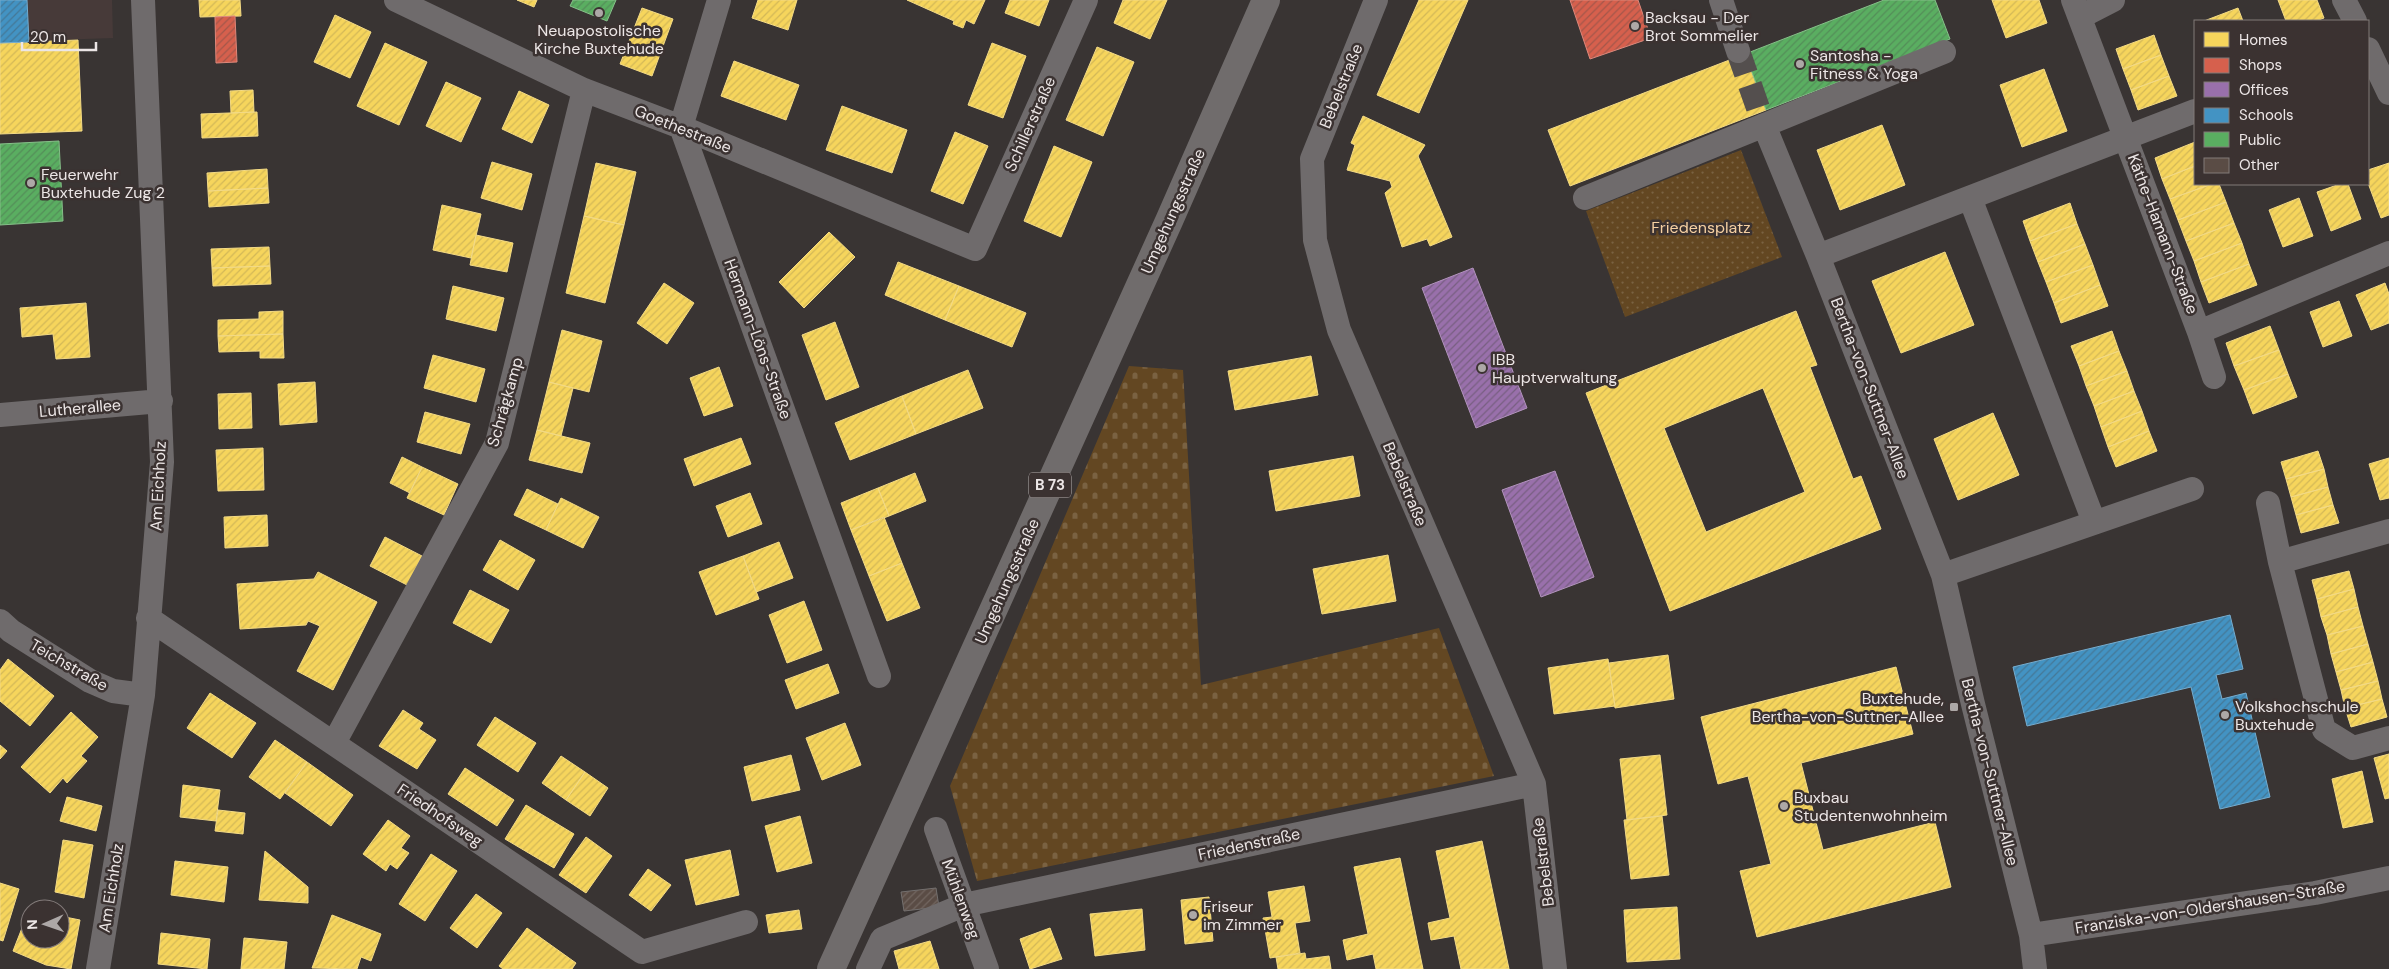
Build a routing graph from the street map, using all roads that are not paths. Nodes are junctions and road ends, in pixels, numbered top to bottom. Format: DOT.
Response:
graph roads {
  1 [pos="143,0"];
  2 [pos="396,0"];
  3 [pos="719,0"];
  4 [pos="1086,0"];
  5 [pos="1266,0"];
  6 [pos="1376,0"];
  7 [pos="1720,0"];
  8 [pos="2113,0"];
  9 [pos="2344,0"];
  10 [pos="2076,8"];
  11 [pos="2354,20"];
  12 [pos="1738,51"];
  13 [pos="2369,51"];
  14 [pos="1944,52"];
  15 [pos="584,90"];
  16 [pos="2389,93"];
  17 [pos="2194,111"];
  18 [pos="1764,125"];
  19 [pos="681,126"];
  20 [pos="2126,136"];
  21 [pos="1585,198"];
  22 [pos="1970,198"];
  23 [pos="974,249"];
  24 [pos="2389,253"];
  25 [pos="1818,256"];
  26 [pos="2199,332"];
  27 [pos="2214,377"];
  28 [pos="160,401"];
  29 [pos="0,415"];
  30 [pos="2192,489"];
  31 [pos="2268,503"];
  32 [pos="2094,522"];
  33 [pos="2389,531"];
  34 [pos="2280,562"];
  35 [pos="1943,575"];
  36 [pos="148,618"];
  37 [pos="4,633"];
  38 [pos="879,676"];
  39 [pos="143,695"];
  40 [pos="2389,738"];
  41 [pos="334,743"];
  42 [pos="1534,784"];
  43 [pos="936,829"];
  44 [pos="2389,878"];
  45 [pos="964,905"];
  46 [pos="746,922"];
  47 [pos="2031,935"];
  48 [pos="98,969"];
  49 [pos="831,969"];
  50 [pos="868,969"];
  51 [pos="987,969"];
  52 [pos="1555,969"];
  53 [pos="2035,969"];
  1 -- 28 [label="street, Am Eichholz"];
  2 -- 15 [label="street, Goethestraße"];
  3 -- 19 [label="street"];
  4 -- 23 [label="street, Schillerstraße"];
  5 -- 49 [label="main road, Umgehungsstraße / B 73"];
  6 -- 42 [label="street, Bebelstraße"];
  7 -- 12 [label="street"];
  8 -- 10 [label="street, Käthe-Hamann-Straße"];
  9 -- 11 [label="street"];
  10 -- 20 [label="street, Käthe-Hamann-Straße"];
  13 -- 16 [label="street"];
  14 -- 18 [label="street"];
  15 -- 19 [label="street, Goethestraße"];
  15 -- 41 [label="street, Schrägkamp"];
  17 -- 20 [label="street, Käthe-Hamann-Straße"];
  18 -- 21 [label="street"];
  18 -- 25 [label="street, Bertha-von-Suttner-Allee"];
  19 -- 23 [label="street, Goethestraße"];
  19 -- 38 [label="street, Hermann-Löns-Straße"];
  20 -- 22 [label="street"];
  20 -- 26 [label="street, Käthe-Hamann-Straße"];
  22 -- 25 [label="street"];
  22 -- 32 [label="street"];
  24 -- 26 [label="street, Käthe-Hamann-Straße"];
  25 -- 35 [label="street, Bertha-von-Suttner-Allee"];
  26 -- 27 [label="street, Käthe-Hamann-Straße"];
  28 -- 29 [label="street, Lutherallee"];
  28 -- 36 [label="street, Am Eichholz"];
  30 -- 32 [label="street"];
  31 -- 34 [label="street"];
  32 -- 35 [label="street"];
  33 -- 34 [label="street"];
  34 -- 40 [label="street"];
  35 -- 47 [label="street, Bertha-von-Suttner-Allee"];
  36 -- 39 [label="street, Am Eichholz"];
  36 -- 41 [label="street, Friedhofsweg"];
  37 -- 39 [label="street, Teichstraße"];
  39 -- 48 [label="street, Am Eichholz"];
  41 -- 46 [label="street, Friedhofsweg"];
  42 -- 45 [label="street, Friedenstraße"];
  42 -- 52 [label="street, Bebelstraße"];
  43 -- 45 [label="street, Mühlenweg"];
  44 -- 47 [label="street, Franziska-von-Oldershausen-Straße"];
  45 -- 50 [label="street, Friedenstraße"];
  45 -- 51 [label="street, Mühlenweg"];
  47 -- 53 [label="street, Bertha-von-Suttner-Allee"];
}
